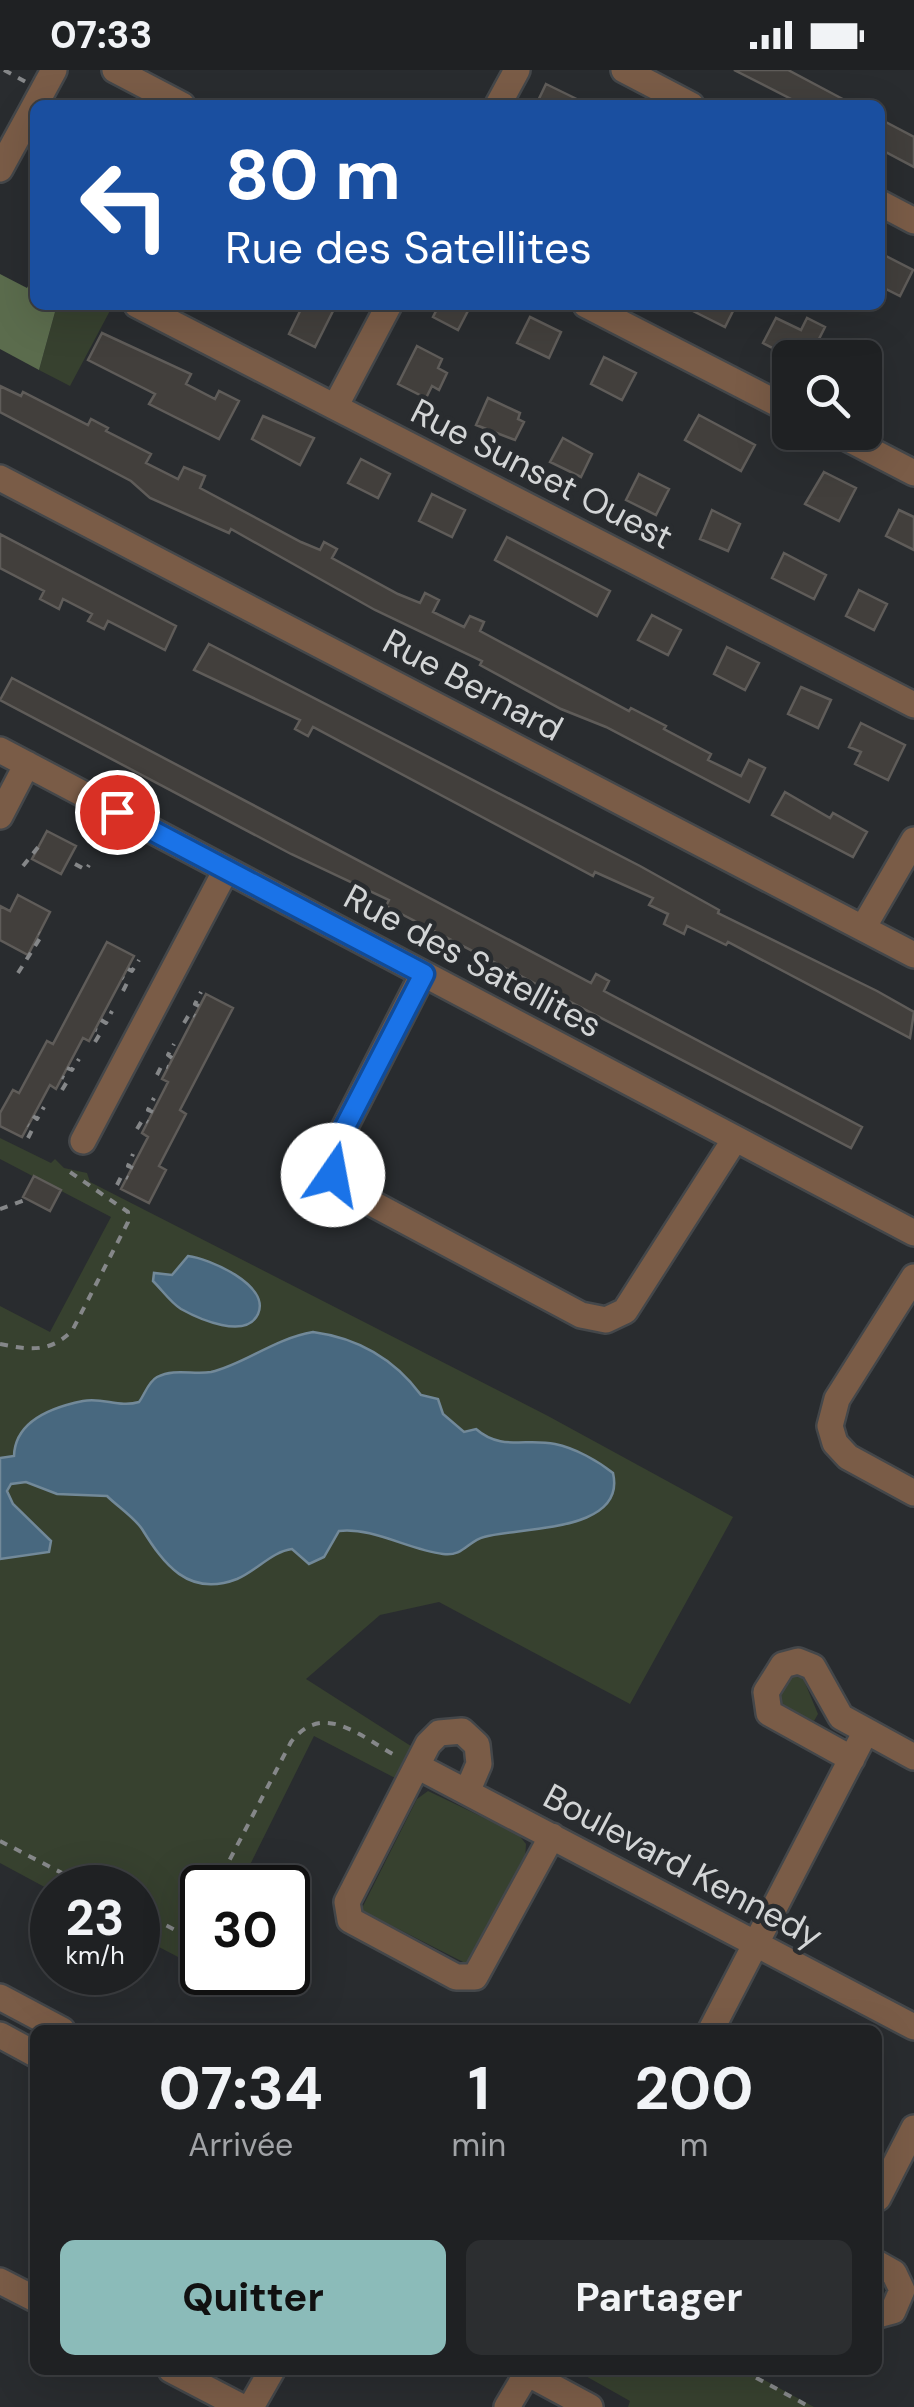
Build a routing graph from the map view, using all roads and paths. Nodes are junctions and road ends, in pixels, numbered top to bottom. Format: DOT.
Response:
graph roads {
  1 [pos="4,70"];
  2 [pos="54,70"];
  3 [pos="115,70"];
  4 [pos="517,70"];
  5 [pos="624,70"];
  6 [pos="18,77"];
  7 [pos="38,100"];
  8 [pos="172,100"];
  9 [pos="501,100"];
  10 [pos="682,100"];
  11 [pos="30,114"];
  12 [pos="0,169"];
  13 [pos="885,206"];
  14 [pos="914,221"];
  15 [pos="147,310"];
  16 [pos="386,310"];
  17 [pos="596,310"];
  18 [pos="772,401"];
  19 [pos="335,406"];
  20 [pos="869,450"];
  21 [pos="914,473"];
  22 [pos="0,478"];
  23 [pos="914,705"];
  24 [pos="0,750"];
  25 [pos="27,764"];
  26 [pos="0,816"];
  27 [pos="914,840"];
  28 [pos="39,846"];
  29 [pos="75,864"];
  30 [pos="89,865"];
  31 [pos="23,866"];
  32 [pos="226,870"];
  33 [pos="863,928"];
  34 [pos="39,933"];
  35 [pos="914,954"];
  36 [pos="139,960"];
  37 [pos="128,969"];
  38 [pos="18,974"];
  39 [pos="424,974"];
  40 [pos="122,978"];
  41 [pos="122,991"];
  42 [pos="200,992"];
  43 [pos="200,1006"];
  44 [pos="112,1011"];
  45 [pos="195,1016"];
  46 [pos="101,1020"];
  47 [pos="184,1024"];
  48 [pos="96,1030"];
  49 [pos="96,1042"];
  50 [pos="174,1044"];
  51 [pos="172,1058"];
  52 [pos="79,1059"];
  53 [pos="168,1067"];
  54 [pos="67,1068"];
  55 [pos="157,1075"];
  56 [pos="62,1077"];
  57 [pos="62,1090"];
  58 [pos="154,1098"];
  59 [pos="44,1107"];
  60 [pos="153,1112"];
  61 [pos="33,1116"];
  62 [pos="148,1122"];
  63 [pos="28,1125"];
  64 [pos="138,1129"];
  65 [pos="28,1138"];
  66 [pos="735,1138"];
  67 [pos="83,1141"];
  68 [pos="134,1154"];
  69 [pos="132,1168"];
  70 [pos="70,1172"];
  71 [pos="128,1178"];
  72 [pos="117,1185"];
  73 [pos="28,1199"];
  74 [pos="0,1209"];
  75 [pos="914,1234"];
  76 [pos="914,1277"];
  77 [pos="0,1344"];
  78 [pos="914,1492"];
  79 [pos="866,1732"];
  80 [pos="914,1757"];
  81 [pos="852,1759"];
  82 [pos="413,1764"];
  83 [pos="467,1792"];
  84 [pos="552,1836"];
  85 [pos="0,1841"];
  86 [pos="46,1865"];
  87 [pos="227,1865"];
  88 [pos="756,1945"];
  89 [pos="0,1998"];
  90 [pos="52,2025"];
  91 [pos="714,2025"];
  92 [pos="914,2027"];
  93 [pos="0,2035"];
  94 [pos="30,2051"];
  95 [pos="914,2128"];
  96 [pos="882,2190"];
  97 [pos="882,2266"];
  98 [pos="0,2280"];
  99 [pos="30,2296"];
  100 [pos="882,2314"];
  101 [pos="181,2375"];
  102 [pos="269,2375"];
  103 [pos="526,2375"];
  104 [pos="535,2375"];
  105 [pos="751,2375"];
  106 [pos="242,2407"];
  107 [pos="252,2407"];
  108 [pos="507,2407"];
  109 [pos="590,2407"];
  110 [pos="810,2407"];
  1 -- 6 [label="path"];
  2 -- 7 [label="street"];
  3 -- 8 [label="street"];
  4 -- 9 [label="street"];
  5 -- 10 [label="street"];
  11 -- 12 [label="street"];
  13 -- 14 [label="street"];
  15 -- 19 [label="street, Rue Sunset Ouest"];
  16 -- 19 [label="street"];
  17 -- 18 [label="street"];
  19 -- 23 [label="street, Rue Sunset Ouest"];
  20 -- 21 [label="street"];
  22 -- 33 [label="street, Rue Bernard"];
  24 -- 25 [label="street, Rue des Satellites"];
  25 -- 26 [label="street"];
  25 -- 32 [label="street, Rue des Satellites"];
  27 -- 33 [label="street"];
  28 -- 31 [label="path"];
  29 -- 30 [label="path"];
  32 -- 39 [label="street, Rue des Satellites"];
  32 -- 67 [label="street"];
  33 -- 35 [label="street, Rue Bernard"];
  34 -- 38 [label="path"];
  36 -- 37 [label="path"];
  39 -- 66 [label="street, Rue des Satellites"];
  39 -- 66 [label="street"];
  40 -- 41 [label="path"];
  42 -- 43 [label="path"];
  44 -- 46 [label="path"];
  45 -- 47 [label="path"];
  48 -- 49 [label="path"];
  50 -- 51 [label="path"];
  52 -- 54 [label="path"];
  53 -- 55 [label="path"];
  56 -- 57 [label="path"];
  58 -- 60 [label="path"];
  59 -- 61 [label="path"];
  62 -- 64 [label="path"];
  63 -- 65 [label="path"];
  66 -- 75 [label="street, Rue des Satellites"];
  68 -- 69 [label="path"];
  70 -- 77 [label="path"];
  71 -- 72 [label="path"];
  73 -- 74 [label="path"];
  76 -- 78 [label="street"];
  79 -- 80 [label="street"];
  79 -- 81 [label="street"];
  79 -- 81 [label="street"];
  81 -- 88 [label="street"];
  82 -- 83 [label="street, Boulevard Kennedy"];
  82 -- 83 [label="street"];
  82 -- 84 [label="street"];
  82 -- 87 [label="path"];
  83 -- 84 [label="street, Boulevard Kennedy"];
  84 -- 88 [label="street, Boulevard Kennedy"];
  85 -- 86 [label="path"];
  88 -- 91 [label="street"];
  88 -- 92 [label="street, Boulevard Kennedy"];
  89 -- 90 [label="street"];
  93 -- 94 [label="street"];
  95 -- 96 [label="street"];
  97 -- 100 [label="street"];
  98 -- 99 [label="street"];
  101 -- 106 [label="street"];
  102 -- 107 [label="street"];
  103 -- 108 [label="street"];
  104 -- 109 [label="street"];
  105 -- 110 [label="path"];
}
